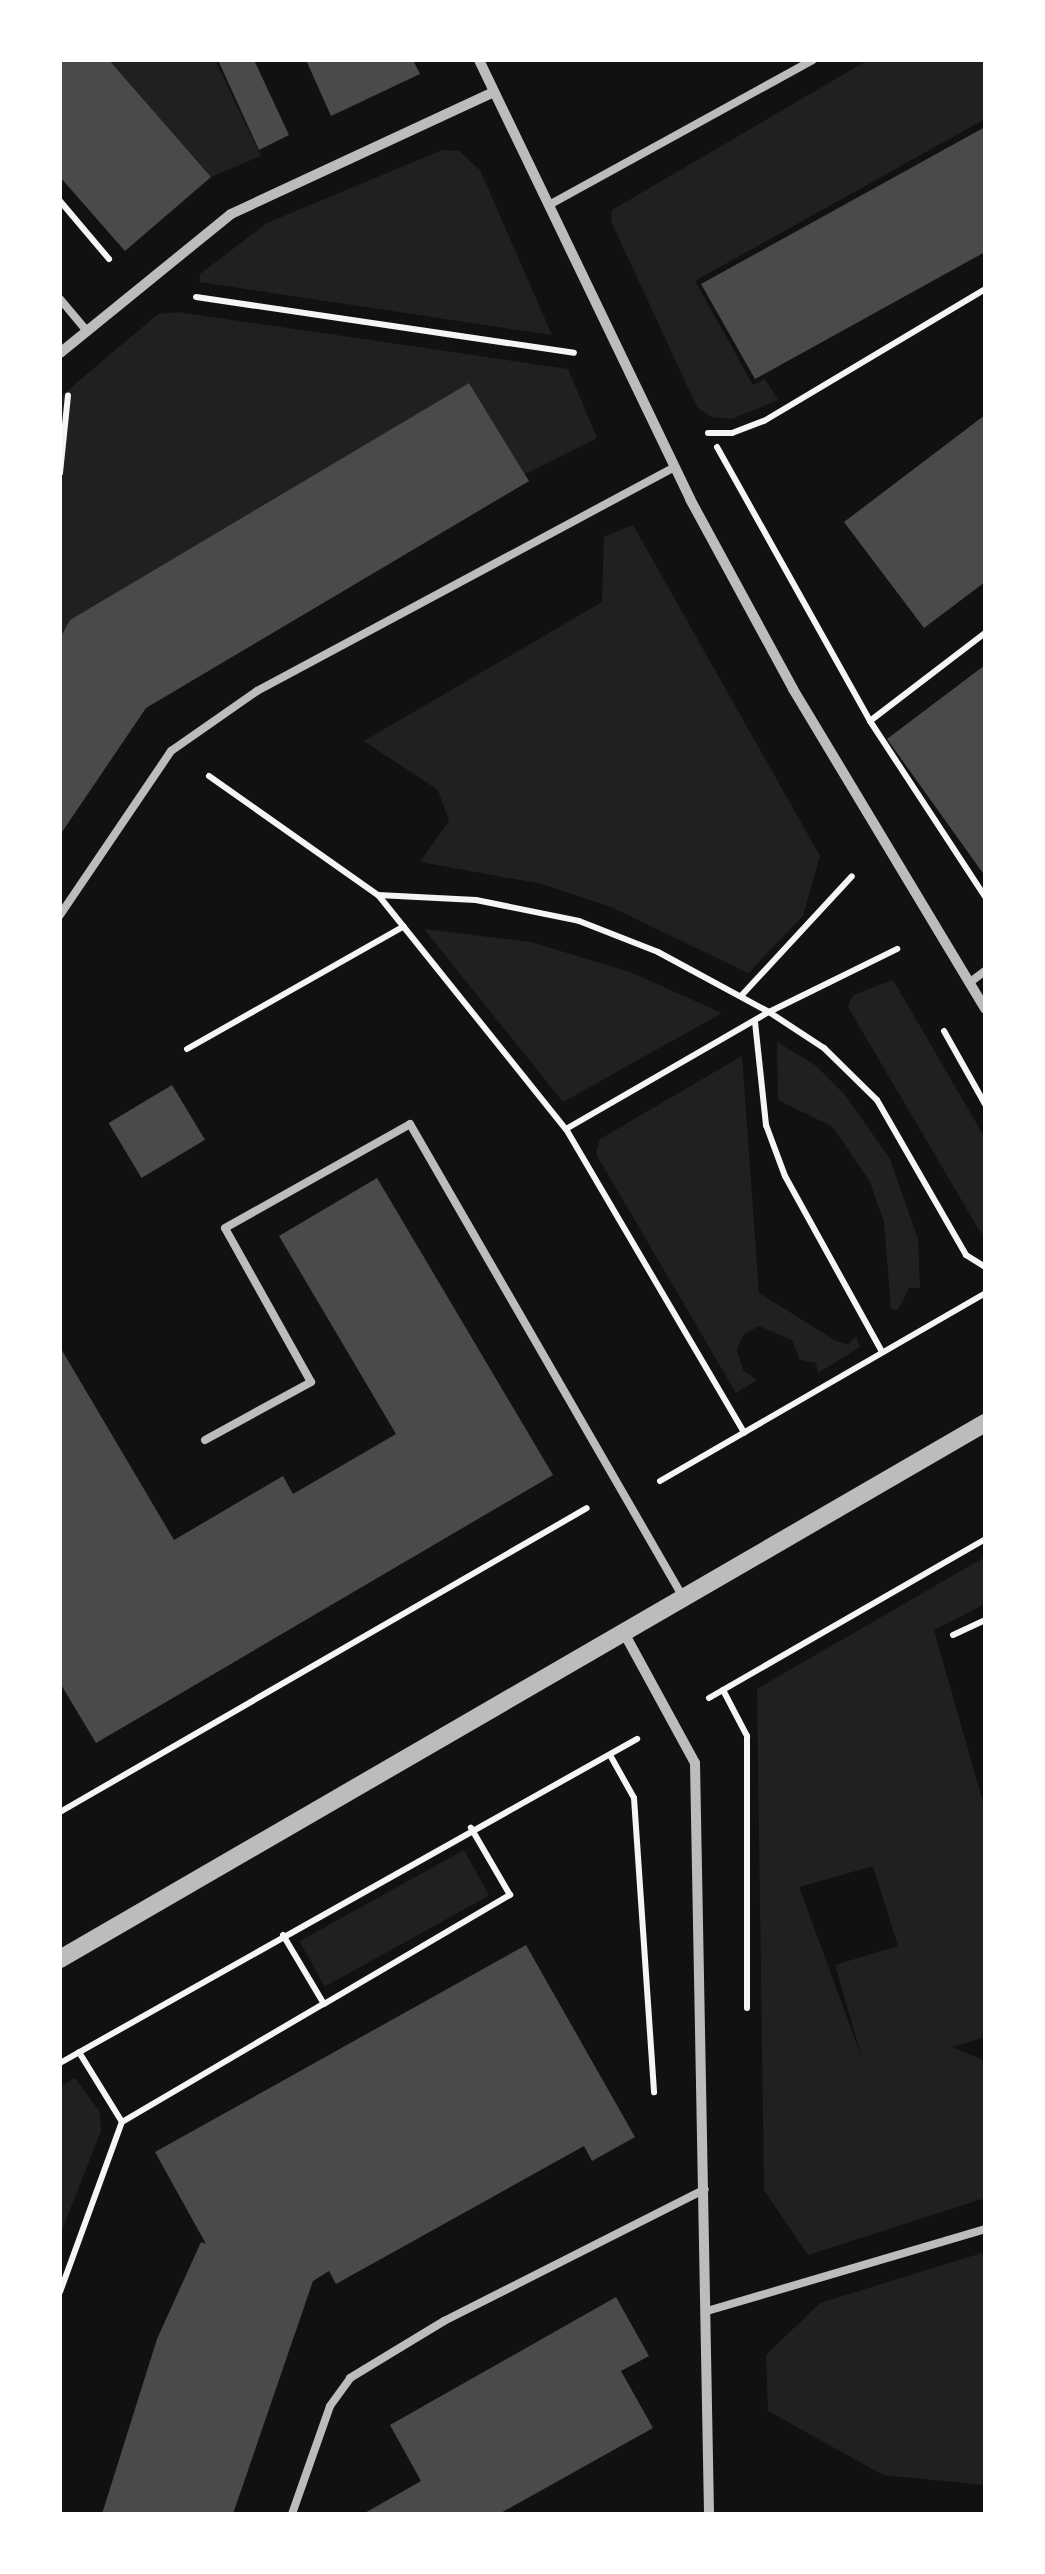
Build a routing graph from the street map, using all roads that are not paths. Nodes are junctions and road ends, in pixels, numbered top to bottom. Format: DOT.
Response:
graph roads {
  1 [pos="478,60"];
  2 [pos="813,60"];
  3 [pos="494,92"];
  4 [pos="549,204"];
  5 [pos="60,299"];
  6 [pos="86,330"];
  7 [pos="60,352"];
  8 [pos="674,467"];
  9 [pos="60,915"];
  10 [pos="985,971"];
  11 [pos="968,982"];
  12 [pos="985,1009"];
  13 [pos="985,1423"];
  14 [pos="205,1440"];
  15 [pos="683,1596"];
  16 [pos="623,1631"];
  17 [pos="60,1958"];
  18 [pos="705,2189"];
  19 [pos="985,2230"];
  20 [pos="707,2311"];
  21 [pos="292,2514"];
  22 [pos="709,2514"];
  1 -- 3 [label="street"];
  2 -- 4 [label="lane"];
  3 -- 4 [label="street"];
  3 -- 6 [label="street"];
  4 -- 8 [label="street"];
  5 -- 6 [label="lane"];
  6 -- 7 [label="street"];
  8 -- 9 [label="lane"];
  8 -- 11 [label="street"];
  10 -- 11 [label="lane"];
  11 -- 12 [label="street"];
  13 -- 15 [label="street"];
  14 -- 15 [label="lane"];
  15 -- 16 [label="street"];
  16 -- 17 [label="street"];
  16 -- 18 [label="street"];
  18 -- 20 [label="street"];
  18 -- 21 [label="lane"];
  19 -- 20 [label="lane"];
  20 -- 22 [label="street"];
}
